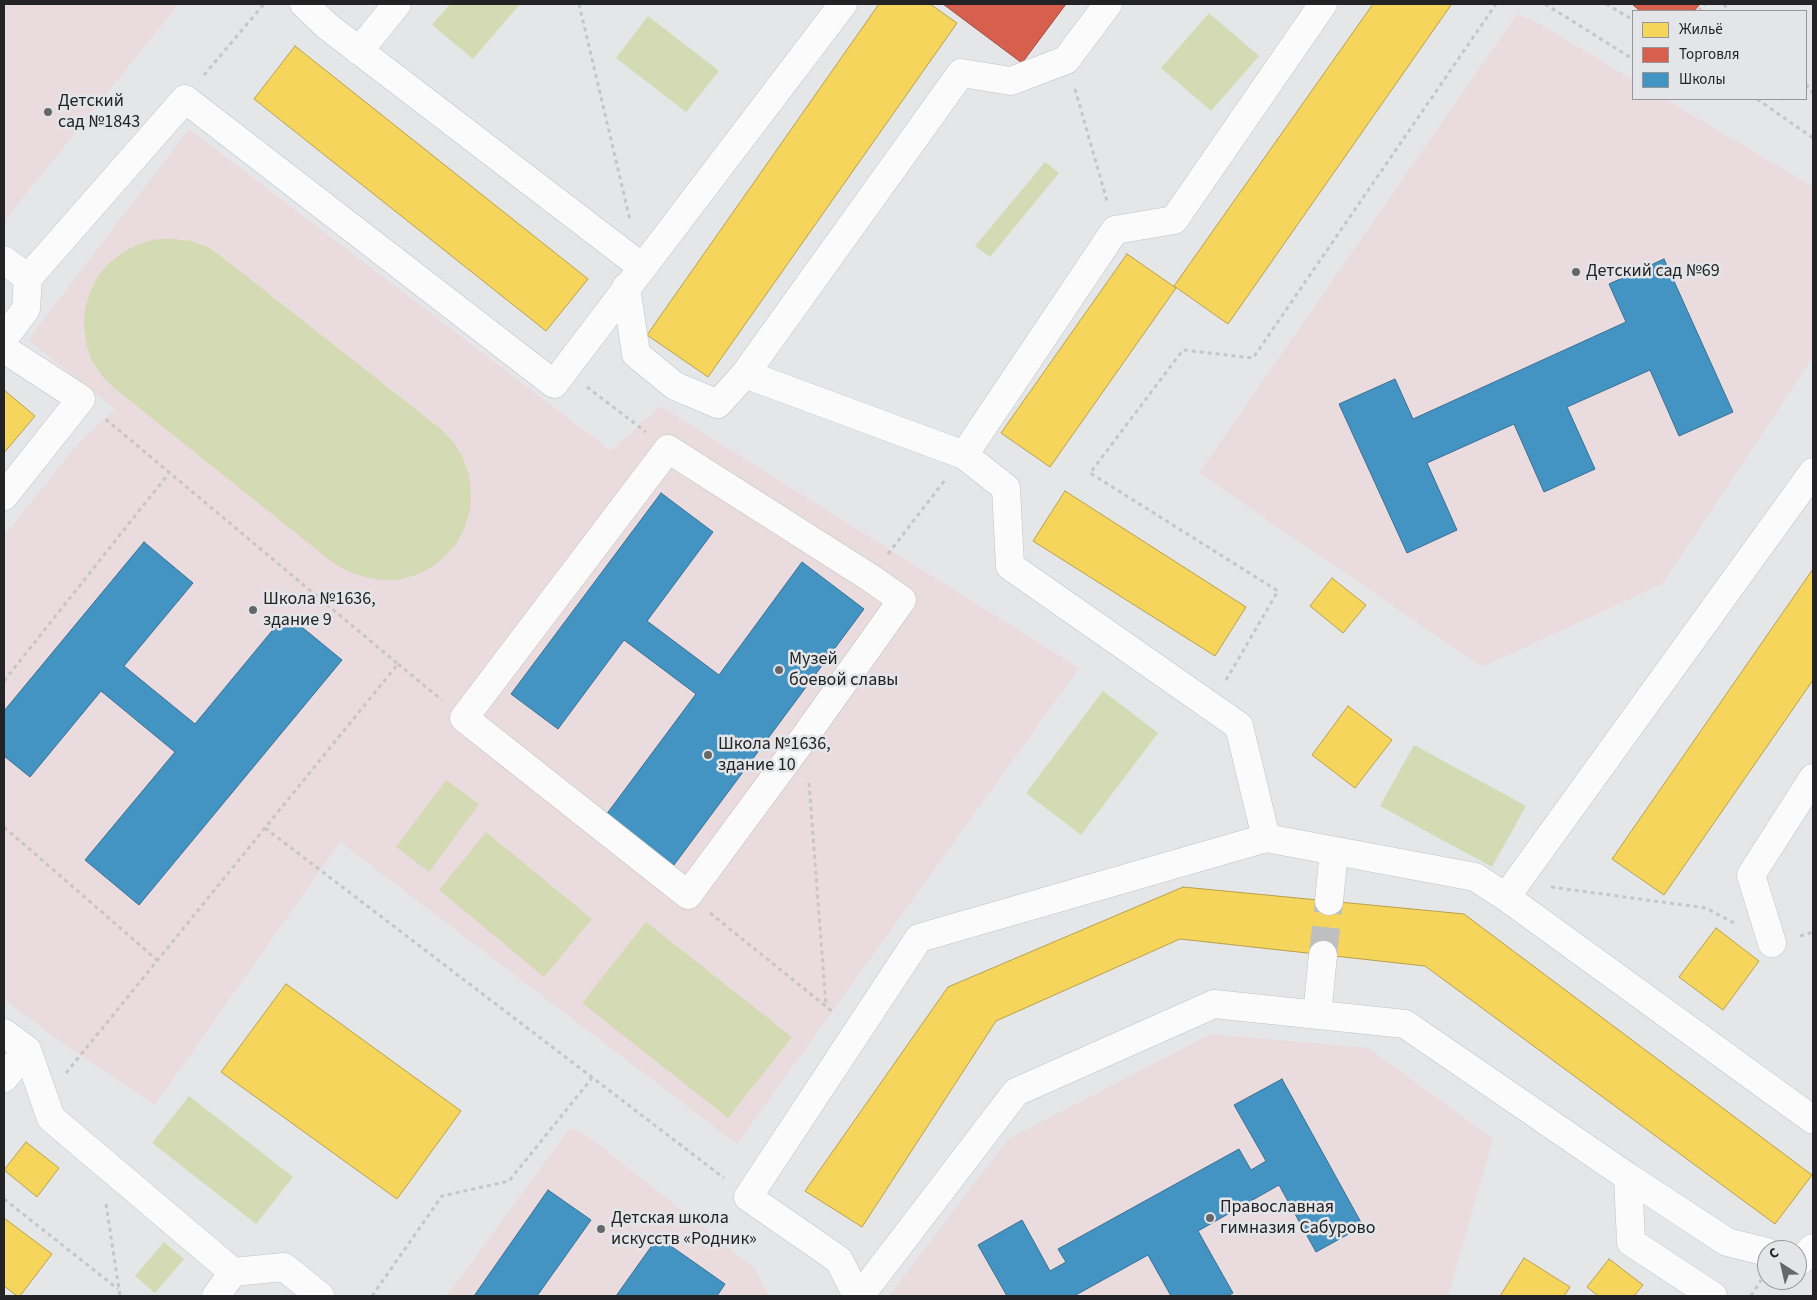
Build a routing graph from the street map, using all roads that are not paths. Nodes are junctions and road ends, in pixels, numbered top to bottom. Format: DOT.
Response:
graph roads {
  1 [pos="304,4"];
  2 [pos="397,4"];
  3 [pos="1108,4"];
  4 [pos="1323,4"];
  5 [pos="836,6"];
  6 [pos="359,51"];
  7 [pos="4,260"];
  8 [pos="634,277"];
  9 [pos="28,278"];
  10 [pos="4,338"];
  11 [pos="4,349"];
  12 [pos="745,374"];
  13 [pos="964,456"];
  14 [pos="1813,472"];
  15 [pos="4,496"];
  16 [pos="1813,778"];
  17 [pos="1266,838"];
  18 [pos="1334,850"];
  19 [pos="1512,889"];
  20 [pos="688,895"];
  21 [pos="1329,902"];
  22 [pos="1772,943"];
  23 [pos="1323,955"];
  24 [pos="1317,1015"];
  25 [pos="4,1033"];
  26 [pos="27,1050"];
  27 [pos="4,1078"];
  28 [pos="1813,1120"];
  29 [pos="1628,1177"];
  30 [pos="1757,1250"];
  31 [pos="233,1272"];
  32 [pos="216,1296"];
  33 [pos="320,1296"];
  34 [pos="859,1296"];
  35 [pos="1713,1296"];
  1 -- 6 [label="lane"];
  2 -- 6 [label="lane"];
  3 -- 12 [label="lane"];
  4 -- 13 [label="lane"];
  5 -- 8 [label="lane"];
  6 -- 8 [label="lane"];
  7 -- 9 [label="lane"];
  8 -- 9 [label="lane"];
  8 -- 12 [label="lane"];
  9 -- 10 [label="lane"];
  11 -- 15 [label="lane"];
  12 -- 13 [label="lane"];
  13 -- 17 [label="lane"];
  14 -- 19 [label="lane"];
  16 -- 22 [label="lane"];
  17 -- 18 [label="lane"];
  17 -- 34 [label="lane"];
  18 -- 19 [label="lane"];
  18 -- 21 [label="lane"];
  19 -- 28 [label="lane"];
  20 -- 20 [label="lane"];
  23 -- 24 [label="lane"];
  24 -- 29 [label="lane"];
  24 -- 34 [label="lane"];
  25 -- 26 [label="lane"];
  26 -- 27 [label="lane"];
  26 -- 31 [label="lane"];
  29 -- 30 [label="lane"];
  29 -- 35 [label="lane"];
  31 -- 32 [label="lane"];
  31 -- 33 [label="lane"];
}
